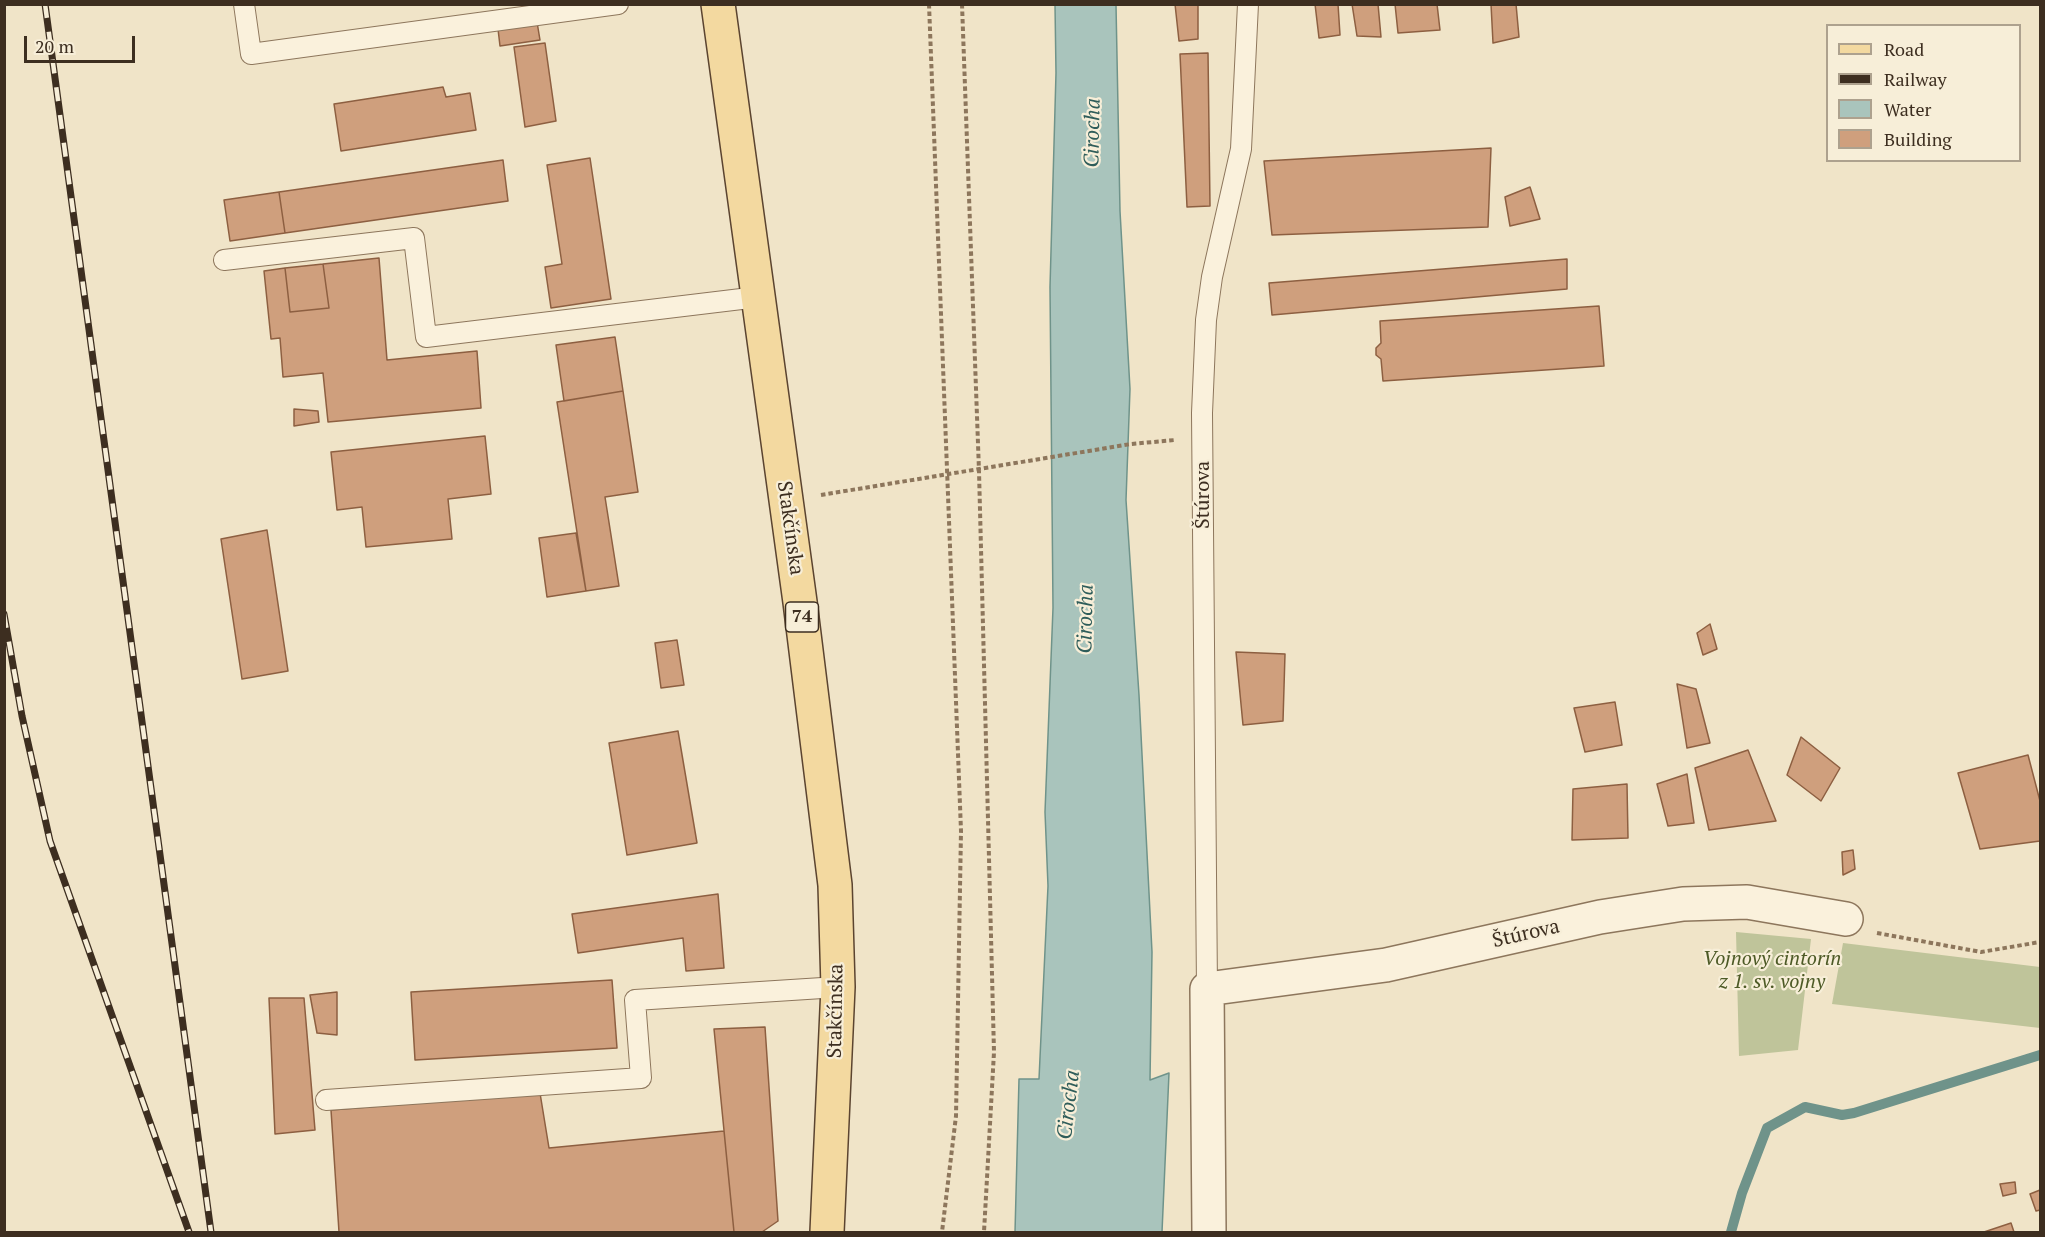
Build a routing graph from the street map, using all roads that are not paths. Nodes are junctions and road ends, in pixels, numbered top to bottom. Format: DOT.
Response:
graph roads {
  1 [pos="244,4"];
  2 [pos="618,4"];
  3 [pos="718,4"];
  4 [pos="1248,4"];
  5 [pos="492,13"];
  6 [pos="224,260"];
  7 [pos="758,297"];
  8 [pos="1846,919"];
  9 [pos="838,987"];
  10 [pos="1207,989"];
  11 [pos="326,1100"];
  12 [pos="827,1233"];
  13 [pos="1209,1233"];
  1 -- 5 [label="lane"];
  2 -- 5 [label="lane"];
  3 -- 7 [label="main road, Stakčínska / 74"];
  4 -- 10 [label="lane, Štúrova"];
  6 -- 7 [label="lane"];
  7 -- 9 [label="main road, Stakčínska / 74"];
  8 -- 10 [label="street, Štúrova"];
  9 -- 11 [label="lane"];
  9 -- 12 [label="main road, Stakčínska / 74"];
  10 -- 13 [label="street, Štúrova"];
}
